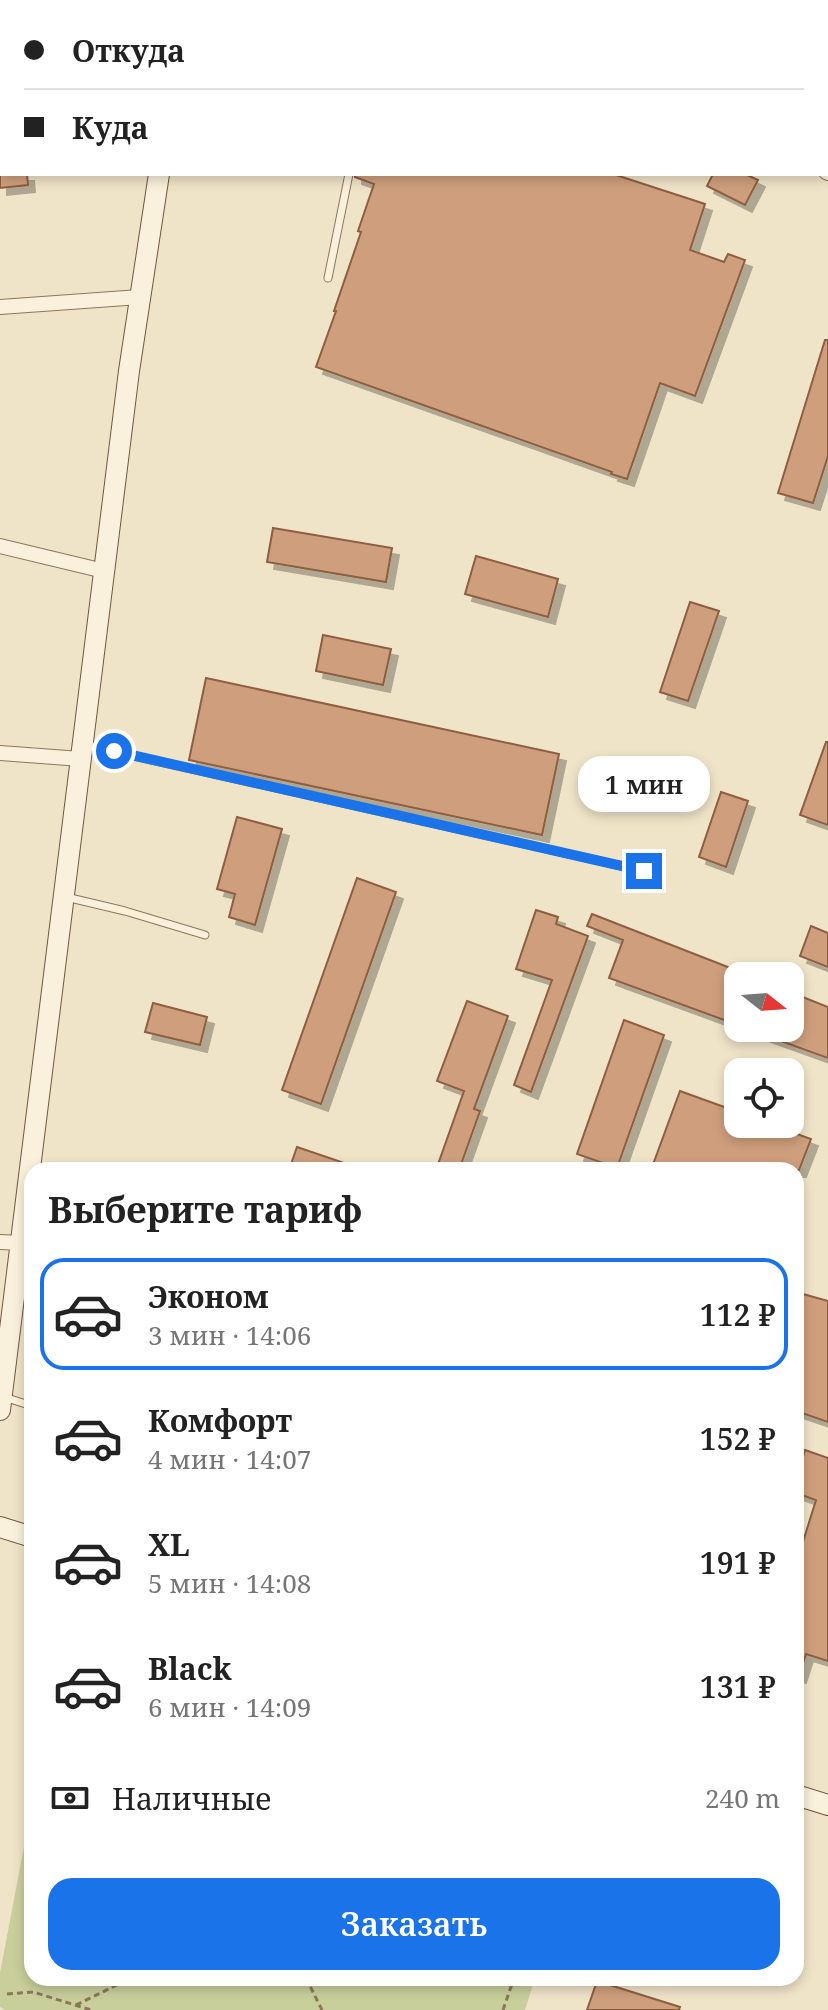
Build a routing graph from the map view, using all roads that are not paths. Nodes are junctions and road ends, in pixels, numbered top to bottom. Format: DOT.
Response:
graph roads {
  1 [pos="159,176"];
  2 [pos="349,176"];
  3 [pos="328,278"];
  4 [pos="140,297"];
  5 [pos="0,307"];
  6 [pos="0,546"];
  7 [pos="104,571"];
  8 [pos="82,752"];
  9 [pos="0,753"];
  10 [pos="644,871"];
  11 [pos="64,896"];
  12 [pos="205,935"];
  13 [pos="10,1243"];
  14 [pos="1,1403"];
  15 [pos="24,1405"];
  16 [pos="0,1527"];
  17 [pos="24,1534"];
  18 [pos="804,1798"];
  19 [pos="828,1805"];
  1 -- 4 [label="main road"];
  2 -- 3 [label="lane"];
  4 -- 5 [label="street"];
  4 -- 7 [label="main road"];
  6 -- 7 [label="street"];
  7 -- 8 [label="main road"];
  8 -- 9 [label="street"];
  8 -- 10 [label="lane"];
  8 -- 11 [label="main road"];
  11 -- 12 [label="lane"];
  11 -- 13 [label="main road"];
  13 -- 14 [label="main road"];
  14 -- 15 [label="lane"];
  16 -- 17 [label="main road"];
  18 -- 19 [label="main road"];
}
